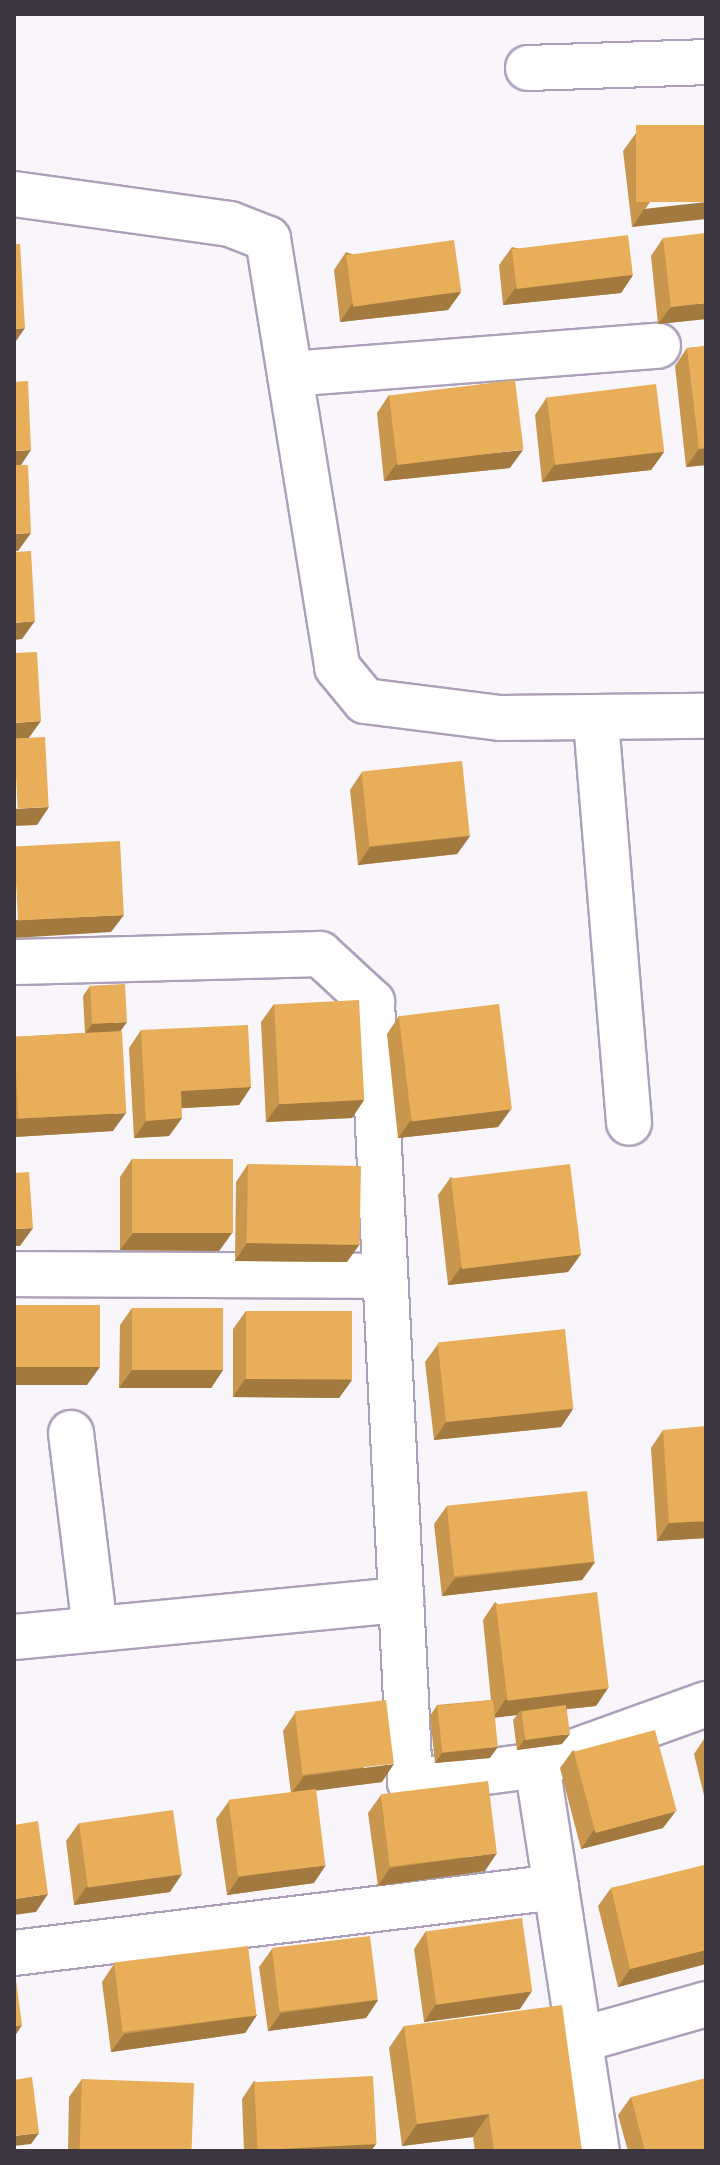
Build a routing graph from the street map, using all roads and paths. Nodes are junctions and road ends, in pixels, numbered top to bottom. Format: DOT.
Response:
graph roads {
  1 [pos="706,62"];
  2 [pos="528,68"];
  3 [pos="14,194"];
  4 [pos="658,346"];
  5 [pos="290,374"];
  6 [pos="706,716"];
  7 [pos="596,721"];
  8 [pos="14,962"];
  9 [pos="629,1123"];
  10 [pos="14,1274"];
  11 [pos="385,1276"];
  12 [pos="71,1433"];
  13 [pos="401,1600"];
  14 [pos="95,1629"];
  15 [pos="14,1637"];
  16 [pos="706,1704"];
  17 [pos="537,1765"];
  18 [pos="556,1887"];
  19 [pos="14,1953"];
  20 [pos="706,2004"];
  21 [pos="580,2040"];
  22 [pos="597,2151"];
  1 -- 2 [label="street"];
  3 -- 5 [label="street"];
  4 -- 5 [label="street"];
  5 -- 7 [label="street"];
  6 -- 7 [label="street"];
  7 -- 9 [label="street"];
  8 -- 11 [label="street"];
  10 -- 11 [label="street"];
  11 -- 13 [label="street"];
  12 -- 14 [label="street"];
  13 -- 14 [label="street"];
  13 -- 17 [label="street"];
  14 -- 15 [label="street"];
  16 -- 17 [label="street"];
  17 -- 18 [label="street"];
  18 -- 19 [label="street"];
  18 -- 21 [label="street"];
  20 -- 21 [label="street"];
  21 -- 22 [label="street"];
}
